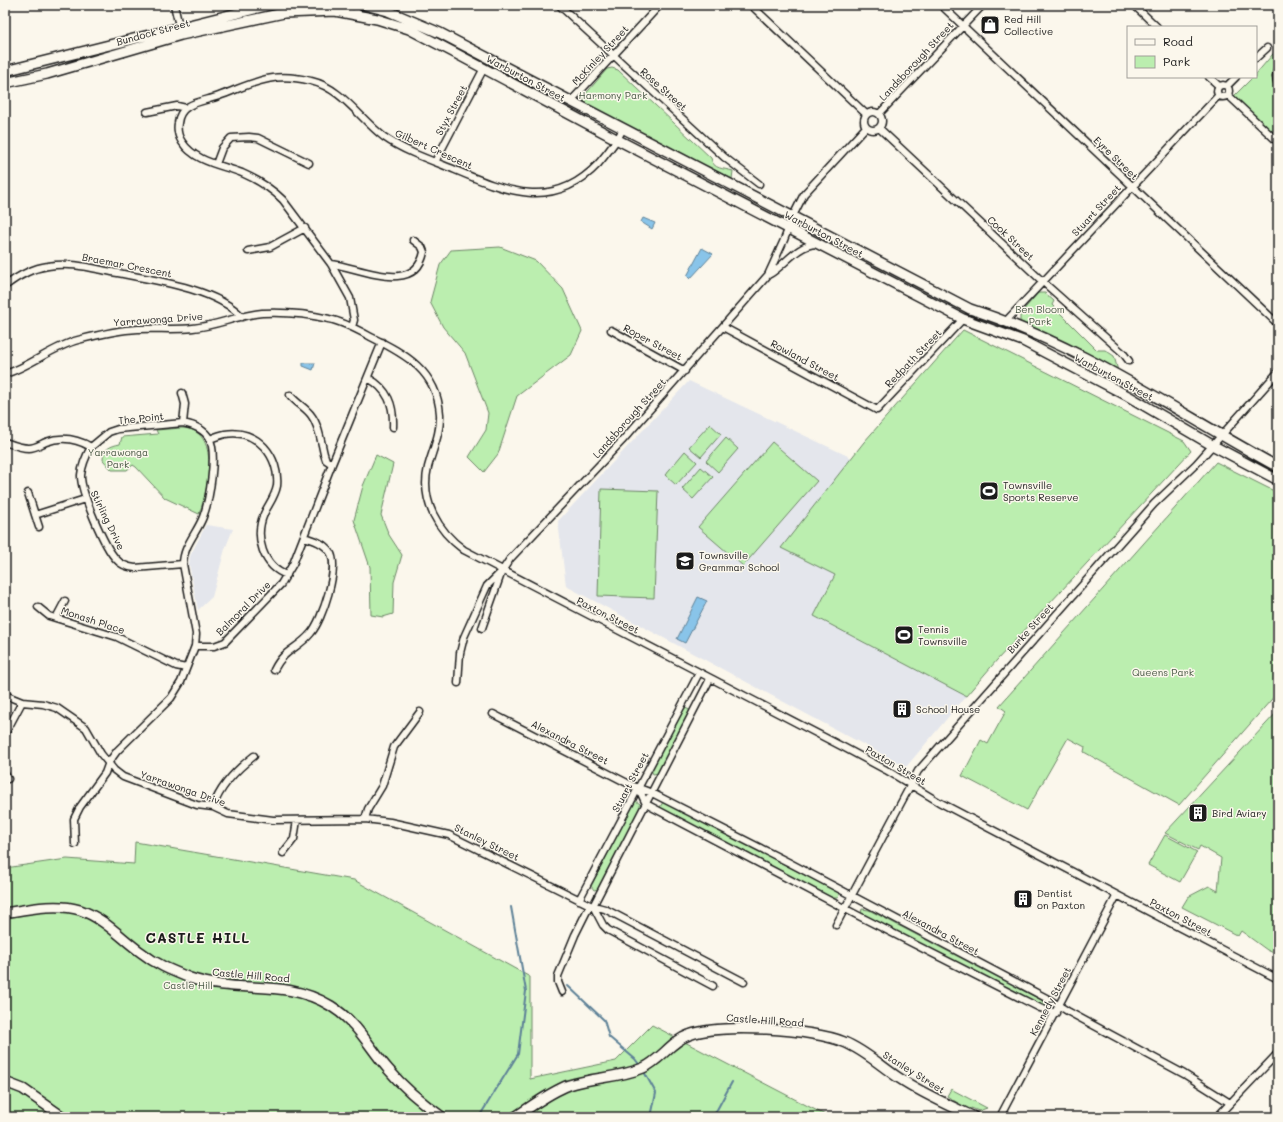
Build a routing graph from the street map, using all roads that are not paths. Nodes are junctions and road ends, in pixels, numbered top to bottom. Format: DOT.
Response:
graph roads {
  1 [pos="174,5"];
  2 [pos="270,5"];
  3 [pos="365,5"];
  4 [pos="380,5"];
  5 [pos="559,5"];
  6 [pos="660,5"];
  7 [pos="751,5"];
  8 [pos="941,5"];
  9 [pos="983,5"];
  10 [pos="1134,5"];
  11 [pos="353,9"];
  12 [pos="388,11"];
  13 [pos="179,26"];
  14 [pos="963,26"];
  15 [pos="1156,26"];
  16 [pos="1267,48"];
  17 [pos="612,55"];
  18 [pos="1257,57"];
  19 [pos="1278,64"];
  20 [pos="484,68"];
  21 [pos="5,71"];
  22 [pos="1210,78"];
  23 [pos="1235,78"];
  24 [pos="5,83"];
  25 [pos="1219,86"];
  26 [pos="1227,86"];
  27 [pos="1278,86"];
  28 [pos="1228,95"];
  29 [pos="1218,96"];
  30 [pos="571,101"];
  31 [pos="186,108"];
  32 [pos="147,112"];
  33 [pos="866,114"];
  34 [pos="880,114"];
  35 [pos="866,128"];
  36 [pos="879,128"];
  37 [pos="623,129"];
  38 [pos="618,140"];
  39 [pos="1278,142"];
  40 [pos="435,162"];
  41 [pos="309,163"];
  42 [pos="216,164"];
  43 [pos="759,184"];
  44 [pos="1132,186"];
  45 [pos="793,216"];
  46 [pos="305,228"];
  47 [pos="789,228"];
  48 [pos="413,240"];
  49 [pos="818,244"];
  50 [pos="248,251"];
  51 [pos="331,264"];
  52 [pos="768,276"];
  53 [pos="1042,281"];
  54 [pos="5,286"];
  55 [pos="242,317"];
  56 [pos="963,319"];
  57 [pos="1006,320"];
  58 [pos="1278,324"];
  59 [pos="352,327"];
  60 [pos="724,327"];
  61 [pos="611,330"];
  62 [pos="382,342"];
  63 [pos="1129,362"];
  64 [pos="685,371"];
  65 [pos="1278,372"];
  66 [pos="5,374"];
  67 [pos="368,378"];
  68 [pos="182,393"];
  69 [pos="290,395"];
  70 [pos="877,410"];
  71 [pos="183,423"];
  72 [pos="393,427"];
  73 [pos="1221,436"];
  74 [pos="210,439"];
  75 [pos="5,442"];
  76 [pos="1212,445"];
  77 [pos="91,447"];
  78 [pos="332,464"];
  79 [pos="1278,467"];
  80 [pos="1278,480"];
  81 [pos="28,493"];
  82 [pos="85,499"];
  83 [pos="35,515"];
  84 [pos="39,527"];
  85 [pos="304,537"];
  86 [pos="182,564"];
  87 [pos="502,571"];
  88 [pos="287,575"];
  89 [pos="65,602"];
  90 [pos="38,607"];
  91 [pos="56,618"];
  92 [pos="482,628"];
  93 [pos="195,646"];
  94 [pos="186,668"];
  95 [pos="274,670"];
  96 [pos="699,673"];
  97 [pos="710,679"];
  98 [pos="458,683"];
  99 [pos="5,695"];
  100 [pos="22,702"];
  101 [pos="420,712"];
  102 [pos="493,714"];
  103 [pos="5,734"];
  104 [pos="254,756"];
  105 [pos="109,762"];
  106 [pos="910,785"];
  107 [pos="638,789"];
  108 [pos="652,793"];
  109 [pos="646,804"];
  110 [pos="213,807"];
  111 [pos="365,819"];
  112 [pos="296,820"];
  113 [pos="75,844"];
  114 [pos="283,853"];
  115 [pos="1117,895"];
  116 [pos="852,896"];
  117 [pos="579,900"];
  118 [pos="591,906"];
  119 [pos="846,908"];
  120 [pos="5,913"];
  121 [pos="836,925"];
  122 [pos="1278,979"];
  123 [pos="744,982"];
  124 [pos="713,986"];
  125 [pos="562,992"];
  126 [pos="1059,1006"];
  127 [pos="1056,1013"];
  128 [pos="843,1042"];
  129 [pos="1278,1053"];
  130 [pos="5,1082"];
  131 [pos="1230,1103"];
  132 [pos="1003,1115"];
  133 [pos="63,1117"];
  134 [pos="442,1117"];
  135 [pos="515,1117"];
  136 [pos="974,1117"];
  137 [pos="1217,1117"];
  1 -- 13 [label="street"];
  2 -- 13 [label="main road, Bundock Street"];
  3 -- 12 [label="main road, Warburton Street"];
  4 -- 12 [label="street"];
  5 -- 17 [label="street, Rose Street"];
  6 -- 17 [label="street, McKinley Street"];
  7 -- 33 [label="street"];
  8 -- 14 [label="street, Eyre Street"];
  9 -- 14 [label="street, Landsborough Street"];
  10 -- 15 [label="street"];
  11 -- 20 [label="main road, Warburton Street"];
  11 -- 24 [label="main road, Bundock Street"];
  12 -- 30 [label="main road, Warburton Street"];
  13 -- 21 [label="main road, Bundock Street"];
  14 -- 34 [label="street, Landsborough Street"];
  14 -- 44 [label="street, Eyre Street"];
  16 -- 18 [label="street"];
  17 -- 30 [label="street, McKinley Street"];
  17 -- 43 [label="street, Rose Street"];
  19 -- 27 [label="street"];
  20 -- 38 [label="main road, Warburton Street"];
  20 -- 40 [label="street, Styx Street"];
  22 -- 25 [label="street"];
  23 -- 26 [label="street"];
  25 -- 26 [label="street"];
  25 -- 29 [label="street"];
  26 -- 28 [label="street"];
  28 -- 29 [label="street"];
  28 -- 39 [label="street"];
  29 -- 44 [label="street, Stuart Street"];
  30 -- 37 [label="main road, Warburton Street"];
  31 -- 32 [label="street, Gilbert Crescent"];
  31 -- 40 [label="street, Gilbert Crescent"];
  31 -- 42 [label="street"];
  33 -- 34 [label="street"];
  33 -- 35 [label="street"];
  34 -- 36 [label="street"];
  35 -- 36 [label="street"];
  35 -- 45 [label="street, Landsborough Street"];
  36 -- 53 [label="street, Cook Street"];
  37 -- 38 [label="street, Gilbert Crescent"];
  37 -- 45 [label="main road, Warburton Street"];
  38 -- 40 [label="street, Gilbert Crescent"];
  38 -- 47 [label="main road, Warburton Street"];
  41 -- 42 [label="street"];
  42 -- 46 [label="street"];
  44 -- 53 [label="street, Stuart Street"];
  44 -- 58 [label="street, Eyre Street"];
  45 -- 47 [label="street, Landsborough Street"];
  45 -- 57 [label="main road, Warburton Street"];
  46 -- 50 [label="street"];
  46 -- 51 [label="street"];
  47 -- 49 [label="main road, Warburton Street"];
  47 -- 52 [label="street, Landsborough Street"];
  48 -- 51 [label="street"];
  49 -- 52 [label="street, Landsborough Street"];
  49 -- 56 [label="main road, Warburton Street"];
  51 -- 59 [label="street"];
  52 -- 60 [label="street, Landsborough Street"];
  53 -- 57 [label="street, Stuart Street"];
  53 -- 63 [label="street, Cook Street"];
  54 -- 55 [label="street, Braemar Crescent"];
  55 -- 59 [label="street, Yarrawonga Drive"];
  55 -- 66 [label="street, Yarrawonga Drive"];
  56 -- 70 [label="street, Redpath Street"];
  56 -- 76 [label="main road, Warburton Street"];
  57 -- 73 [label="main road, Warburton Street"];
  59 -- 62 [label="street, Yarrawonga Drive"];
  60 -- 64 [label="street, Landsborough Street"];
  60 -- 70 [label="street, Rowland Street"];
  61 -- 64 [label="street, Roper Street"];
  62 -- 67 [label="street, Balmoral Drive"];
  62 -- 87 [label="street, Yarrawonga Drive"];
  64 -- 87 [label="street, Landsborough Street"];
  65 -- 73 [label="street, Burke Street"];
  67 -- 72 [label="street"];
  67 -- 78 [label="street, Balmoral Drive"];
  68 -- 71 [label="street"];
  69 -- 78 [label="street"];
  71 -- 74 [label="street, The Point"];
  71 -- 77 [label="street, The Point"];
  73 -- 76 [label="street, Burke Street"];
  73 -- 79 [label="main road, Warburton Street"];
  74 -- 86 [label="street"];
  74 -- 88 [label="street"];
  75 -- 77 [label="street"];
  76 -- 80 [label="main road, Warburton Street"];
  76 -- 106 [label="street, Burke Street"];
  77 -- 82 [label="street, Stirling Drive"];
  78 -- 85 [label="street, Balmoral Drive"];
  81 -- 83 [label="street"];
  82 -- 83 [label="street"];
  82 -- 86 [label="street, Stirling Drive"];
  83 -- 84 [label="street"];
  85 -- 88 [label="street, Balmoral Drive"];
  85 -- 95 [label="street"];
  86 -- 93 [label="street"];
  87 -- 92 [label="street, Landsborough Street"];
  87 -- 96 [label="street, Paxton Street"];
  87 -- 98 [label="street, Landsborough Street"];
  88 -- 93 [label="street, Balmoral Drive"];
  89 -- 91 [label="street"];
  90 -- 91 [label="street, Monash Place"];
  91 -- 94 [label="street, Monash Place"];
  93 -- 94 [label="street"];
  94 -- 105 [label="street"];
  96 -- 97 [label="street, Paxton Street"];
  96 -- 107 [label="street, Stuart Street"];
  97 -- 106 [label="street, Paxton Street"];
  97 -- 108 [label="street"];
  99 -- 100 [label="street, Yarrawonga Drive"];
  100 -- 103 [label="street"];
  100 -- 105 [label="street, Yarrawonga Drive"];
  101 -- 111 [label="street"];
  102 -- 107 [label="street, Alexandra Street"];
  104 -- 110 [label="street"];
  105 -- 110 [label="street, Yarrawonga Drive"];
  105 -- 113 [label="street"];
  106 -- 115 [label="street, Paxton Street"];
  106 -- 116 [label="street, Burke Street"];
  107 -- 108 [label="street, Alexandra Street"];
  107 -- 109 [label="street"];
  107 -- 117 [label="street, Stuart Street"];
  108 -- 109 [label="street"];
  108 -- 116 [label="street, Alexandra Street"];
  109 -- 118 [label="street"];
  109 -- 119 [label="street"];
  110 -- 112 [label="street, Yarrawonga Drive"];
  111 -- 112 [label="street, Yarrawonga Drive"];
  111 -- 117 [label="street, Stanley Street"];
  112 -- 114 [label="street"];
  115 -- 122 [label="street, Paxton Street"];
  115 -- 126 [label="street, Kennedy Street"];
  116 -- 119 [label="street, Burke Street"];
  116 -- 126 [label="street, Alexandra Street"];
  117 -- 118 [label="street, Stanley Street"];
  118 -- 123 [label="street, Stanley Street"];
  118 -- 124 [label="street"];
  118 -- 125 [label="street"];
  119 -- 121 [label="street, Burke Street"];
  119 -- 127 [label="street"];
  120 -- 134 [label="main road, Castle Hill Road"];
  126 -- 127 [label="street, Kennedy Street"];
  126 -- 131 [label="street, Alexandra Street"];
  127 -- 132 [label="street, Kennedy Street"];
  128 -- 135 [label="main road, Castle Hill Road"];
  128 -- 136 [label="main road, Stanley Street"];
  129 -- 131 [label="street"];
  130 -- 133 [label="main road"];
  131 -- 137 [label="street"];
}
